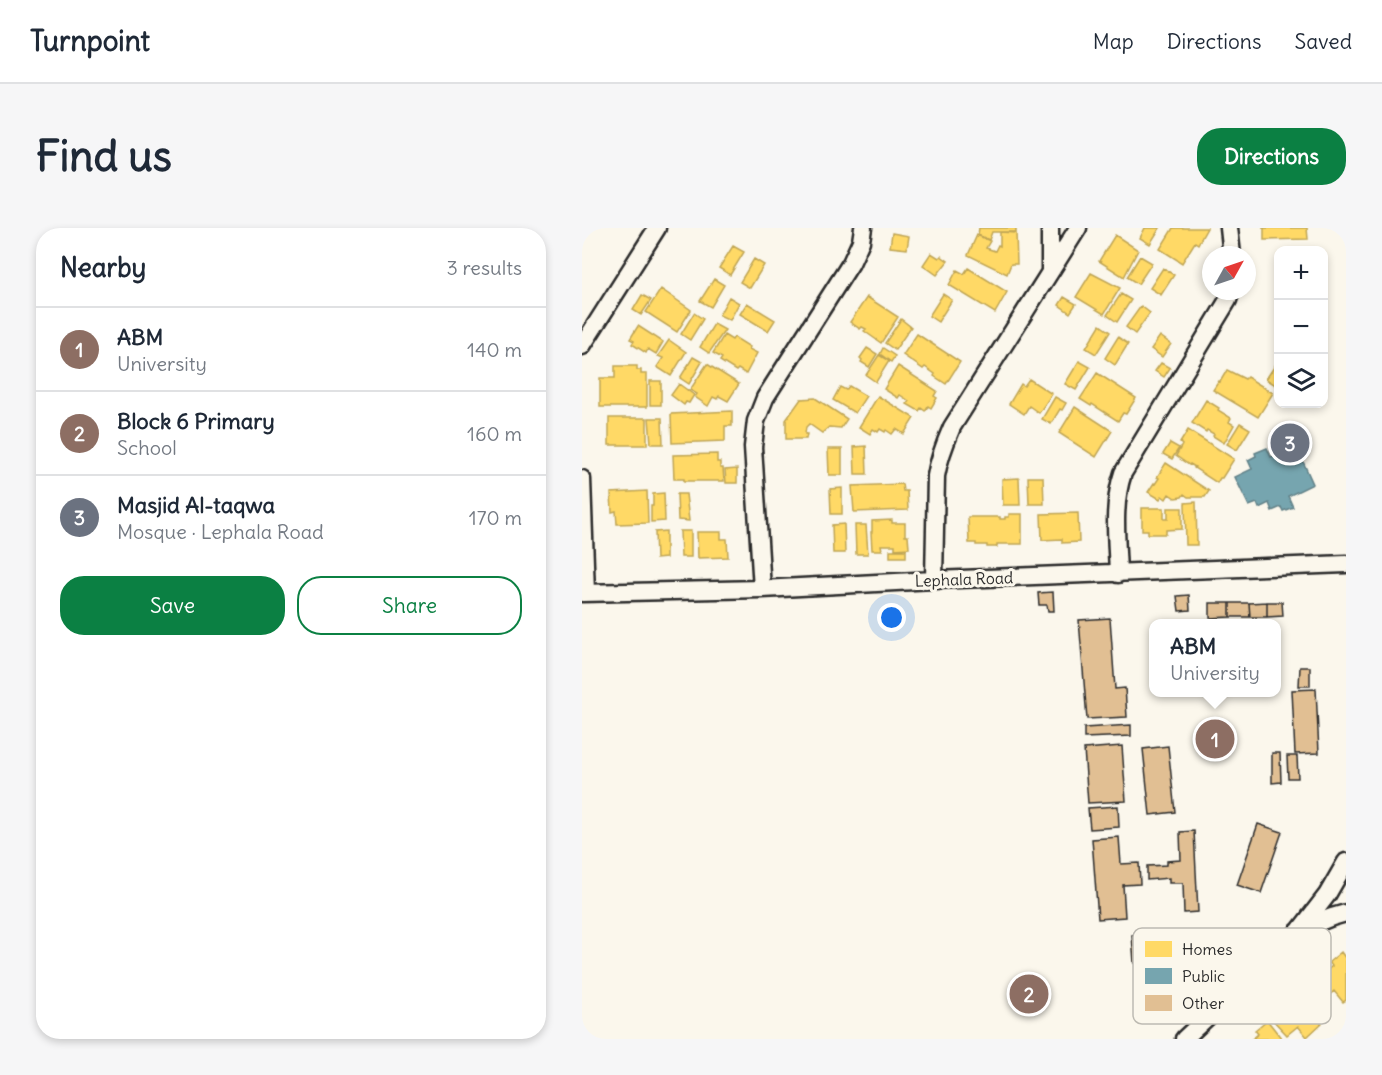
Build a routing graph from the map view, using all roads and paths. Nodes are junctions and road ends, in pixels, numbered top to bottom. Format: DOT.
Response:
graph roads {
  1 [pos="657,228"];
  2 [pos="863,228"];
  3 [pos="1050,228"];
  4 [pos="1078,228"];
  5 [pos="1229,228"];
  6 [pos="1231,246"];
  7 [pos="1050,273"];
  8 [pos="1228,300"];
  9 [pos="582,346"];
  10 [pos="582,478"];
  11 [pos="1346,564"];
  12 [pos="1118,573"];
  13 [pos="934,580"];
  14 [pos="762,589"];
  15 [pos="584,593"];
  16 [pos="1346,862"];
  17 [pos="1346,913"];
  18 [pos="1302,928"];
  19 [pos="1305,928"];
  20 [pos="1200,1024"];
  21 [pos="1184,1039"];
  1 -- 9 [label="street"];
  2 -- 14 [label="street"];
  3 -- 7 [label="street"];
  4 -- 7 [label="street"];
  5 -- 6 [label="street"];
  7 -- 13 [label="street"];
  8 -- 12 [label="street"];
  10 -- 15 [label="street"];
  11 -- 12 [label="street, Lephala Road"];
  12 -- 13 [label="street, Lephala Road"];
  13 -- 14 [label="street, Lephala Road"];
  14 -- 15 [label="street, Lephala Road"];
  16 -- 18 [label="street"];
  17 -- 19 [label="street"];
  20 -- 21 [label="street"];
}
